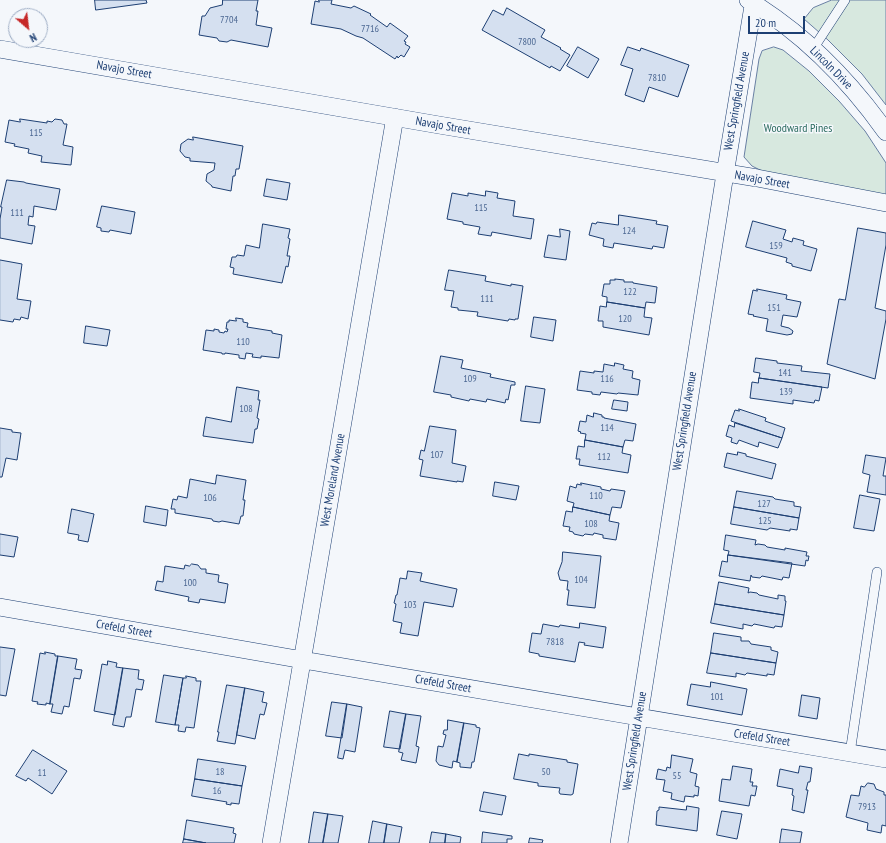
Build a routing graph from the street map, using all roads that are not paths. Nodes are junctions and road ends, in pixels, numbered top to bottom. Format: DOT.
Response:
graph roads {
  1 [pos="845,0"];
  2 [pos="752,1"];
  3 [pos="0,49"];
  4 [pos="813,49"];
  5 [pos="395,118"];
  6 [pos="886,132"];
  7 [pos="725,174"];
  8 [pos="886,203"];
  9 [pos="877,572"];
  10 [pos="0,607"];
  11 [pos="302,660"];
  12 [pos="638,717"];
  13 [pos="850,753"];
  14 [pos="886,759"];
  15 [pos="271,843"];
  16 [pos="619,843"];
  1 -- 4 [label="lane"];
  2 -- 4 [label="street, Lincoln Drive"];
  2 -- 7 [label="street, West Springfield Avenue"];
  3 -- 5 [label="street, Navajo Street"];
  4 -- 6 [label="street, Lincoln Drive"];
  5 -- 7 [label="street, Navajo Street"];
  5 -- 11 [label="street, West Moreland Avenue"];
  7 -- 8 [label="street, Navajo Street"];
  7 -- 12 [label="street, West Springfield Avenue"];
  9 -- 13 [label="lane"];
  10 -- 11 [label="street, Crefeld Street"];
  11 -- 12 [label="street, Crefeld Street"];
  11 -- 15 [label="street, West Moreland Avenue"];
  12 -- 13 [label="street, Crefeld Street"];
  12 -- 16 [label="street, West Springfield Avenue"];
  13 -- 14 [label="street, Crefeld Street"];
}
